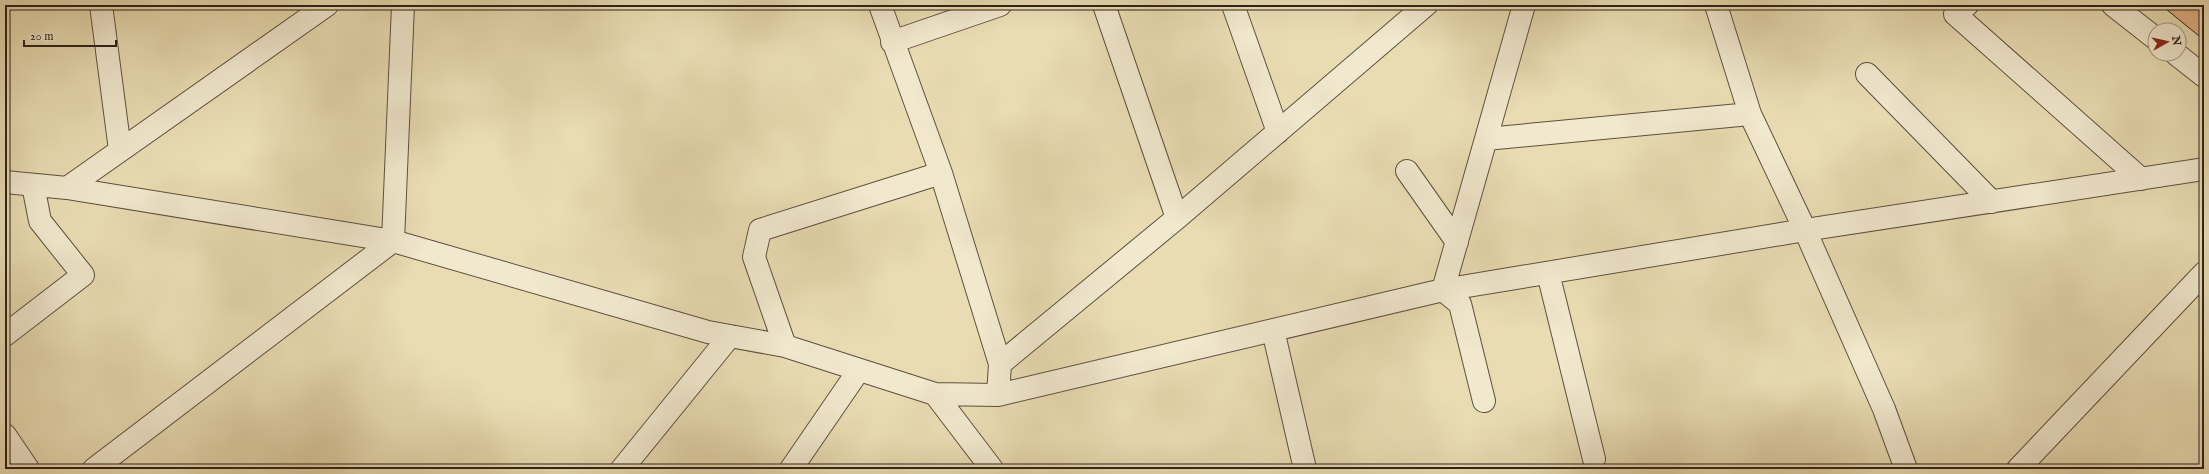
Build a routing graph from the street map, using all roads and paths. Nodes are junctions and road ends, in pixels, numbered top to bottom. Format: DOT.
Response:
graph roads {
  1 [pos="100,5"];
  2 [pos="327,5"];
  3 [pos="403,5"];
  4 [pos="880,5"];
  5 [pos="1000,5"];
  6 [pos="1104,5"];
  7 [pos="1233,5"];
  8 [pos="1426,5"];
  9 [pos="1524,5"];
  10 [pos="1716,5"];
  11 [pos="1967,5"];
  12 [pos="2113,5"];
  13 [pos="2147,32"];
  14 [pos="892,42"];
  15 [pos="2186,62"];
  16 [pos="1867,74"];
  17 [pos="2204,76"];
  18 [pos="1750,114"];
  19 [pos="1278,132"];
  20 [pos="1486,139"];
  21 [pos="120,150"];
  22 [pos="2204,169"];
  23 [pos="1406,171"];
  24 [pos="941,173"];
  25 [pos="2141,178"];
  26 [pos="5,182"];
  27 [pos="33,185"];
  28 [pos="67,188"];
  29 [pos="1992,202"];
  30 [pos="1177,218"];
  31 [pos="1805,230"];
  32 [pos="393,241"];
  33 [pos="1457,242"];
  34 [pos="1548,273"];
  35 [pos="2204,273"];
  36 [pos="1443,290"];
  37 [pos="1273,330"];
  38 [pos="5,335"];
  39 [pos="730,336"];
  40 [pos="785,346"];
  41 [pos="1000,364"];
  42 [pos="859,370"];
  43 [pos="935,394"];
  44 [pos="998,395"];
  45 [pos="1484,401"];
  46 [pos="5,435"];
  47 [pos="1594,459"];
  48 [pos="28,469"];
  49 [pos="94,469"];
  50 [pos="622,469"];
  51 [pos="791,469"];
  52 [pos="992,469"];
  53 [pos="1305,469"];
  54 [pos="1906,469"];
  55 [pos="2018,469"];
  1 -- 21 [label="street"];
  2 -- 21 [label="street"];
  3 -- 32 [label="street"];
  4 -- 14 [label="street"];
  5 -- 14 [label="street"];
  6 -- 30 [label="street"];
  7 -- 19 [label="street"];
  8 -- 19 [label="street"];
  9 -- 20 [label="street"];
  10 -- 18 [label="street"];
  11 -- 25 [label="street"];
  12 -- 13 [label="street"];
  14 -- 24 [label="street"];
  15 -- 17 [label="street"];
  16 -- 29 [label="street"];
  18 -- 20 [label="street"];
  18 -- 31 [label="street"];
  19 -- 30 [label="street"];
  20 -- 33 [label="street"];
  21 -- 28 [label="street"];
  22 -- 25 [label="street"];
  23 -- 33 [label="street"];
  24 -- 40 [label="street"];
  24 -- 41 [label="street"];
  25 -- 29 [label="street"];
  26 -- 27 [label="street"];
  27 -- 28 [label="street"];
  27 -- 38 [label="street"];
  28 -- 32 [label="street"];
  29 -- 31 [label="street"];
  30 -- 41 [label="street"];
  31 -- 34 [label="street"];
  31 -- 54 [label="street"];
  32 -- 39 [label="street"];
  32 -- 49 [label="street"];
  33 -- 36 [label="street"];
  34 -- 36 [label="street"];
  34 -- 47 [label="street"];
  35 -- 55 [label="street"];
  36 -- 37 [label="street"];
  36 -- 45 [label="street"];
  37 -- 44 [label="street"];
  37 -- 53 [label="street"];
  39 -- 40 [label="street"];
  39 -- 50 [label="street"];
  40 -- 42 [label="street"];
  41 -- 44 [label="street"];
  42 -- 43 [label="street"];
  42 -- 51 [label="street"];
  43 -- 44 [label="street"];
  43 -- 52 [label="street"];
  46 -- 48 [label="street"];
}
